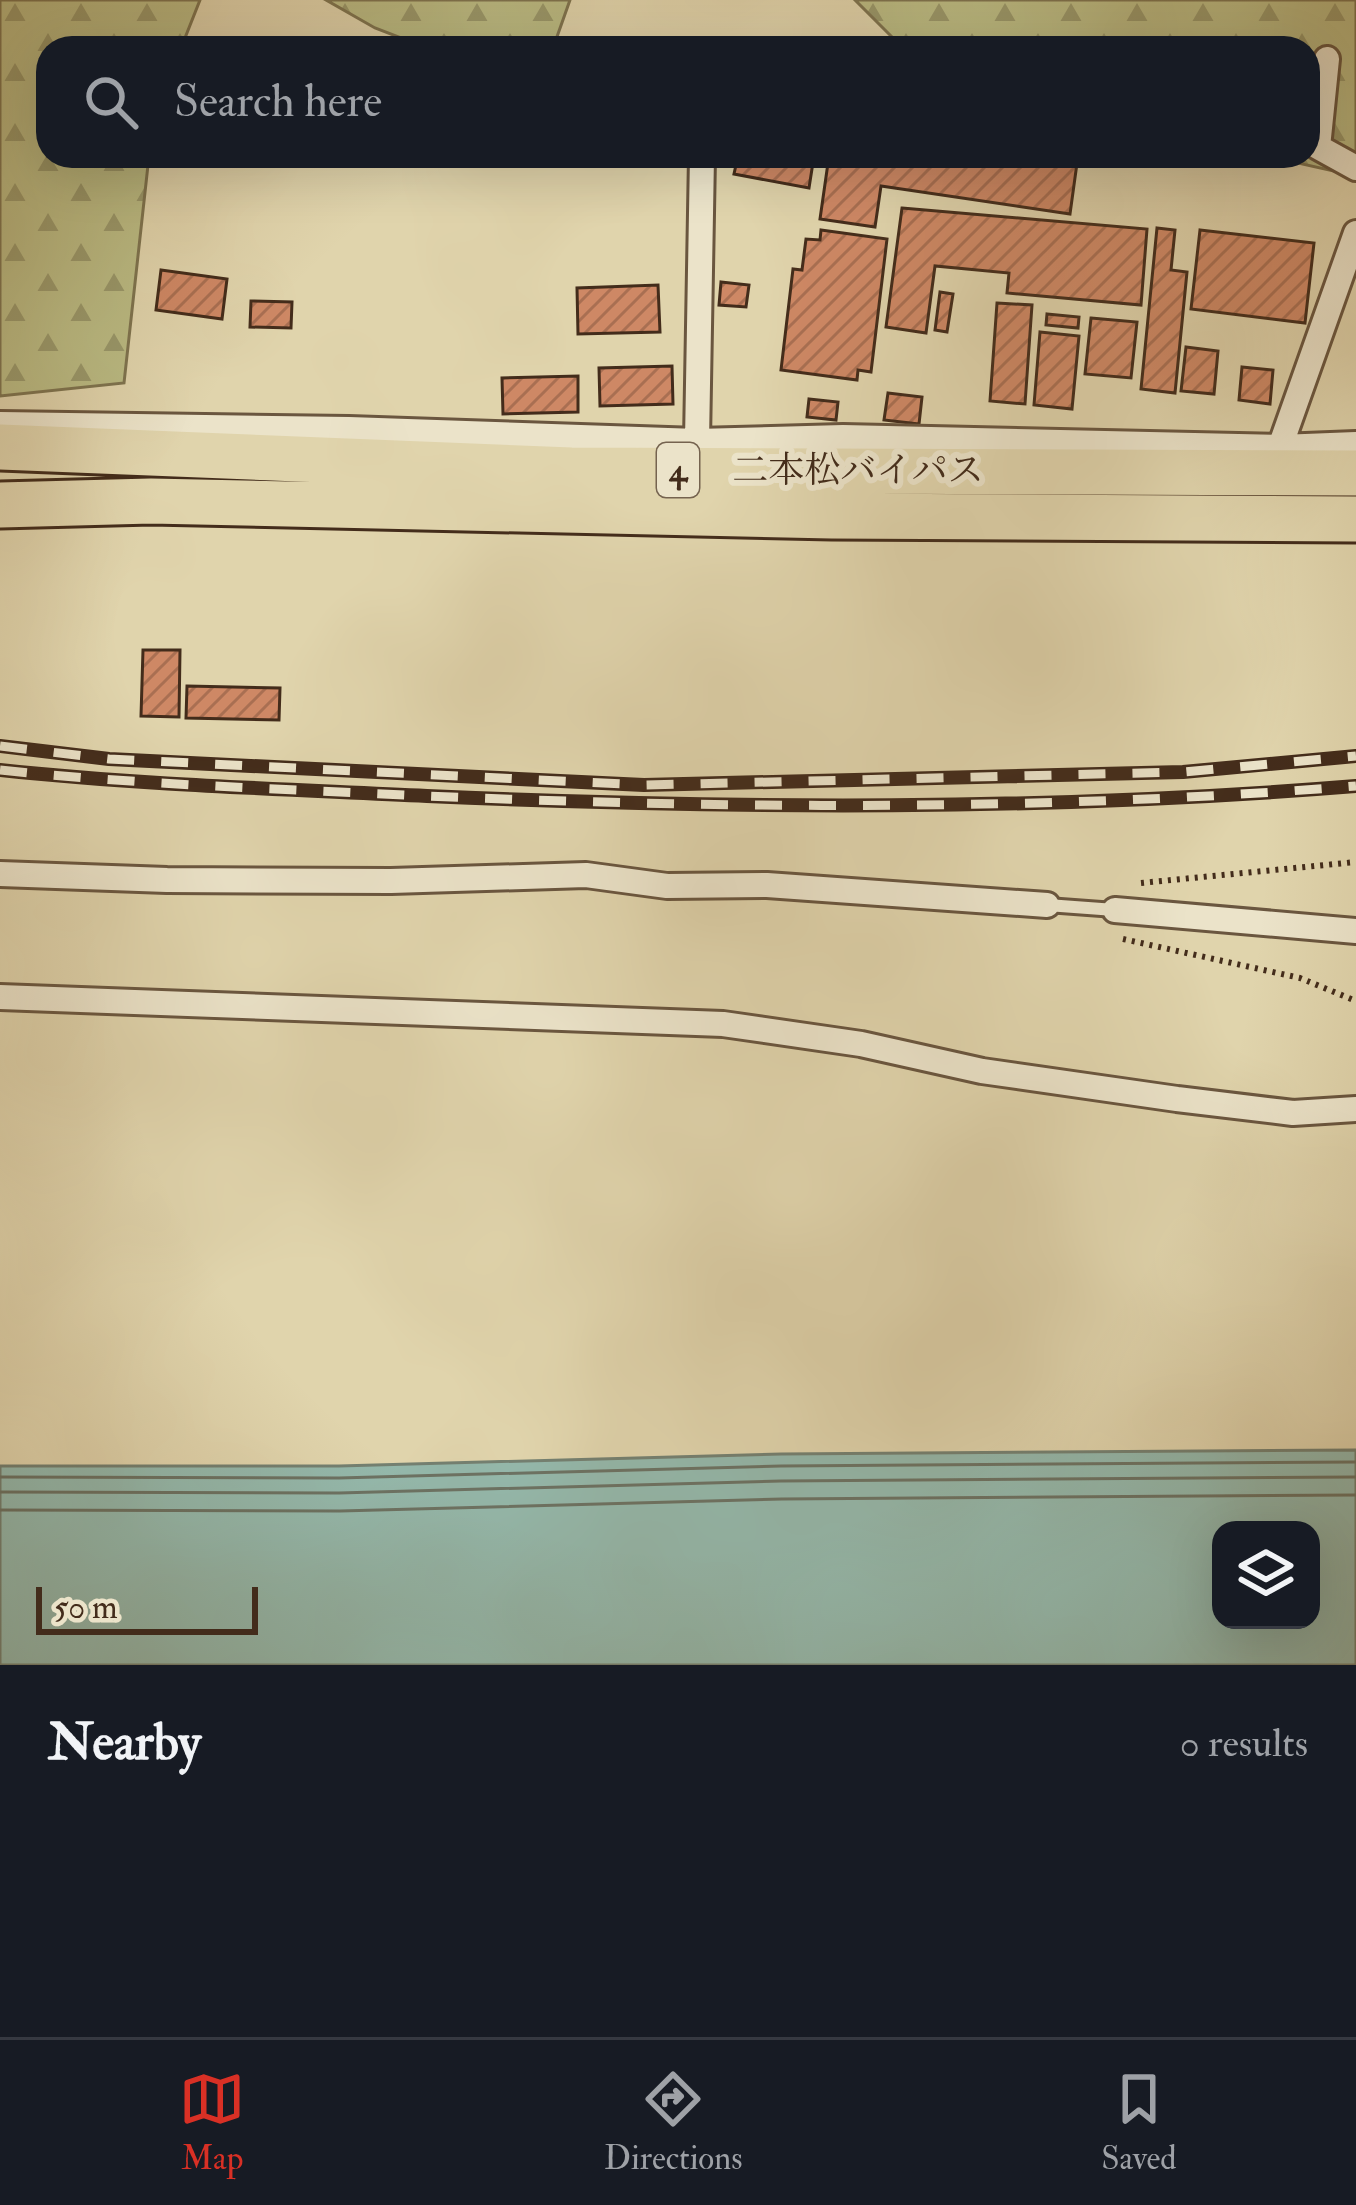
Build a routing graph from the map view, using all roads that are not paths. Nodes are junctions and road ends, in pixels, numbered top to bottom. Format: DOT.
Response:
graph roads {
  1 [pos="1327,59"];
  2 [pos="1320,127"];
  3 [pos="1320,148"];
  4 [pos="702,168"];
  5 [pos="1356,168"];
  6 [pos="1356,232"];
  7 [pos="0,424"];
  8 [pos="697,441"];
  9 [pos="1356,444"];
  10 [pos="0,447"];
  11 [pos="1280,447"];
  12 [pos="1356,472"];
  13 [pos="0,505"];
  14 [pos="1356,519"];
  15 [pos="0,874"];
  16 [pos="1047,904"];
  17 [pos="1115,910"];
  18 [pos="1356,931"];
  19 [pos="0,997"];
  20 [pos="1356,1109"];
  1 -- 2 [label="street"];
  3 -- 5 [label="street"];
  4 -- 8 [label="street"];
  6 -- 11 [label="street"];
  7 -- 8 [label="street"];
  8 -- 11 [label="street"];
  9 -- 11 [label="street"];
  10 -- 12 [label="highway, 二本松バイパス / 4"];
  13 -- 14 [label="highway, 二本松バイパス / 4"];
  15 -- 16 [label="street"];
  16 -- 17 [label="lane"];
  17 -- 18 [label="street"];
  19 -- 20 [label="street"];
}
